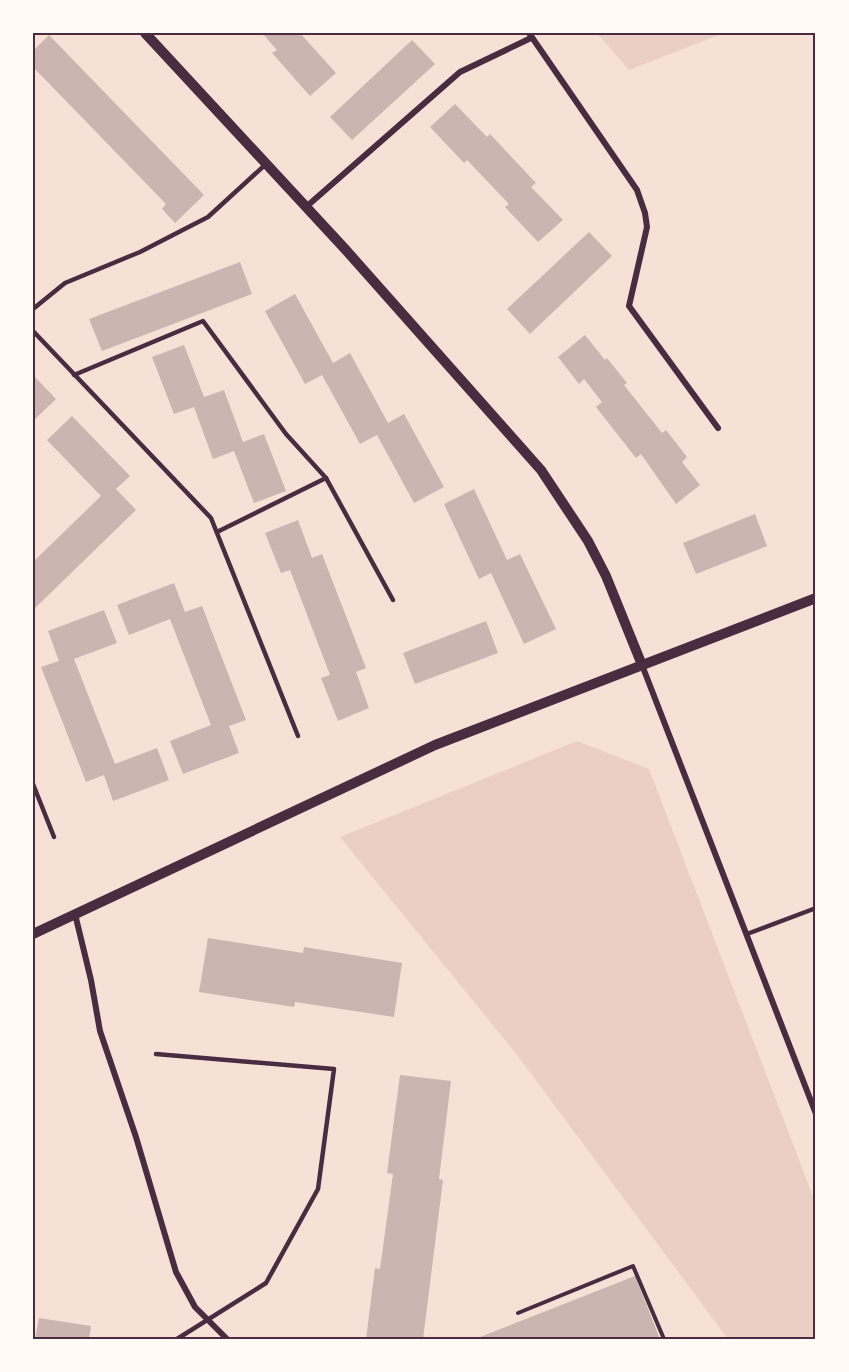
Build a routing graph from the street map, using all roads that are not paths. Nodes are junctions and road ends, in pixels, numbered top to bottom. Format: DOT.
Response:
graph roads {
  1 [pos="145,33"];
  2 [pos="530,35"];
  3 [pos="266,164"];
  4 [pos="306,207"];
  5 [pos="33,309"];
  6 [pos="33,331"];
  7 [pos="74,375"];
  8 [pos="718,428"];
  9 [pos="326,478"];
  10 [pos="217,532"];
  11 [pos="816,598"];
  12 [pos="393,600"];
  13 [pos="642,665"];
  14 [pos="298,736"];
  15 [pos="33,784"];
  16 [pos="54,837"];
  17 [pos="816,908"];
  18 [pos="75,913"];
  19 [pos="33,934"];
  20 [pos="747,934"];
  21 [pos="156,1054"];
  22 [pos="815,1111"];
  23 [pos="206,1319"];
  24 [pos="177,1339"];
  25 [pos="227,1339"];
  1 -- 3 [label="street"];
  2 -- 4 [label="street"];
  2 -- 8 [label="street"];
  3 -- 4 [label="street"];
  3 -- 5 [label="lane"];
  4 -- 13 [label="street"];
  6 -- 7 [label="lane"];
  7 -- 9 [label="lane"];
  7 -- 10 [label="lane"];
  9 -- 10 [label="lane"];
  9 -- 12 [label="lane"];
  10 -- 14 [label="lane"];
  11 -- 13 [label="street"];
  13 -- 18 [label="street"];
  13 -- 20 [label="street"];
  15 -- 16 [label="lane"];
  17 -- 20 [label="lane"];
  18 -- 19 [label="street"];
  18 -- 23 [label="street"];
  20 -- 22 [label="street"];
  21 -- 23 [label="lane"];
  23 -- 24 [label="lane"];
  23 -- 25 [label="street"];
}
